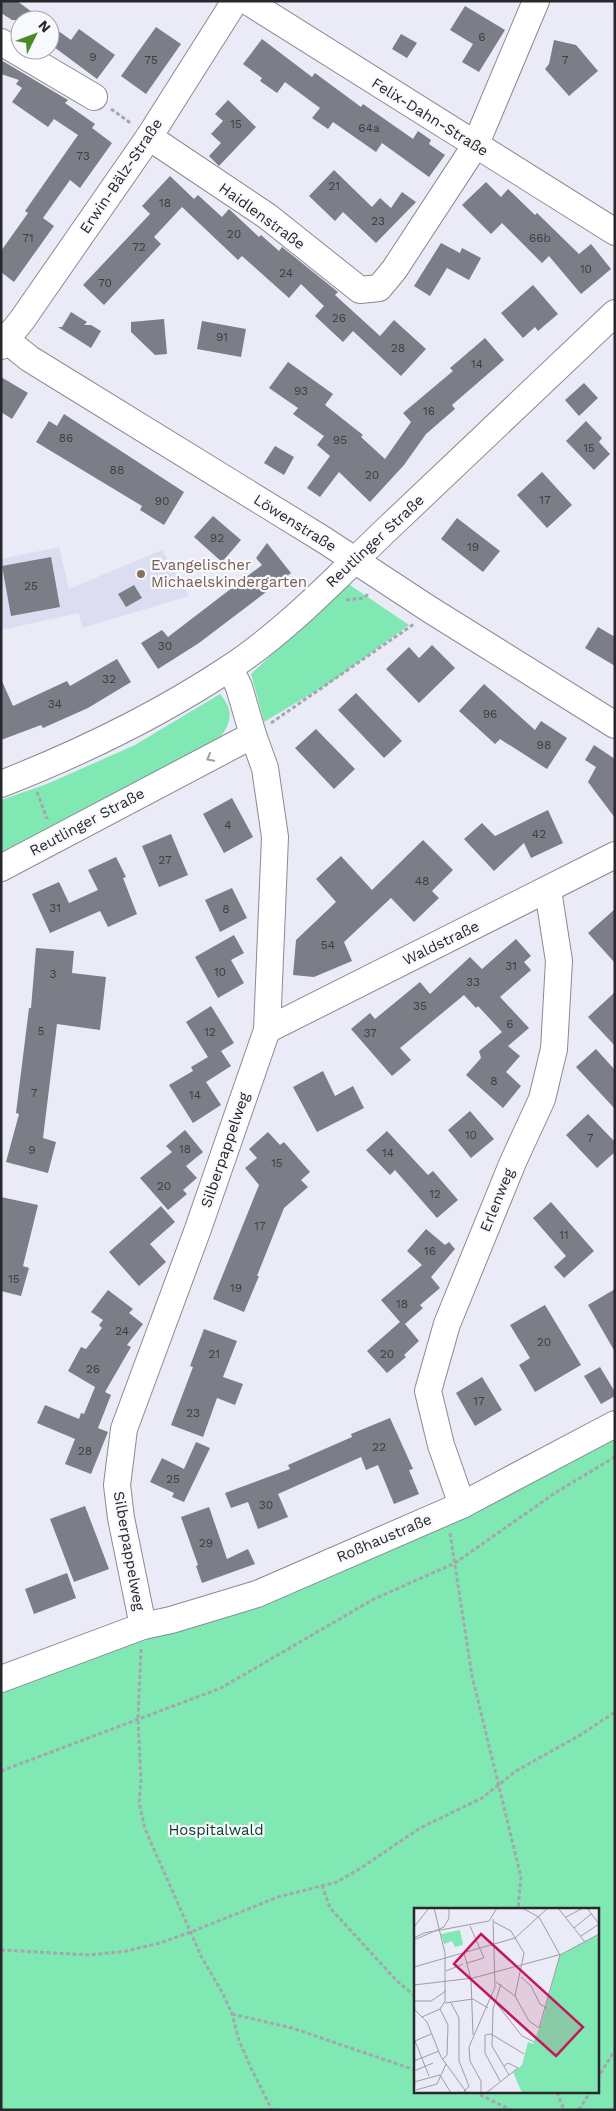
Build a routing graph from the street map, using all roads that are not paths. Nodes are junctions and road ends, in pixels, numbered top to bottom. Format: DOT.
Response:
graph roads {
  1 [pos="236,1"];
  2 [pos="247,1"];
  3 [pos="536,1"];
  4 [pos="1,42"];
  5 [pos="94,97"];
  6 [pos="149,136"];
  7 [pos="475,146"];
  8 [pos="615,232"];
  9 [pos="615,313"];
  10 [pos="3,341"];
  11 [pos="354,560"];
  12 [pos="230,668"];
  13 [pos="615,725"];
  14 [pos="253,736"];
  15 [pos="1,784"];
  16 [pos="615,855"];
  17 [pos="1,868"];
  18 [pos="548,890"];
  19 [pos="267,1030"];
  20 [pos="615,1424"];
  21 [pos="454,1508"];
  22 [pos="143,1626"];
  23 [pos="1,1679"];
  1 -- 6 [label="street, Erwin-Bälz-Straße"];
  2 -- 7 [label="street, Felix-Dahn-Straße"];
  3 -- 7 [label="street, Haidlenstraße"];
  4 -- 5 [label="street"];
  6 -- 7 [label="street, Haidlenstraße"];
  6 -- 10 [label="street, Erwin-Bälz-Straße"];
  7 -- 8 [label="street, Felix-Dahn-Straße"];
  9 -- 11 [label="street, Reutlinger Straße"];
  10 -- 11 [label="street, Löwenstraße"];
  11 -- 12 [label="street, Reutlinger Straße"];
  11 -- 13 [label="street, Löwenstraße"];
  12 -- 14 [label="street, Silberpappelweg"];
  12 -- 15 [label="street, Reutlinger Straße"];
  14 -- 17 [label="street, Reutlinger Straße, one-way"];
  14 -- 19 [label="street, Silberpappelweg"];
  16 -- 18 [label="street, Waldstraße"];
  18 -- 19 [label="street, Waldstraße"];
  18 -- 21 [label="street, Erlenweg"];
  19 -- 22 [label="street, Silberpappelweg"];
  20 -- 21 [label="street, Roßhaustraße"];
  21 -- 22 [label="street, Roßhaustraße"];
  22 -- 23 [label="street, Roßhaustraße"];
}
